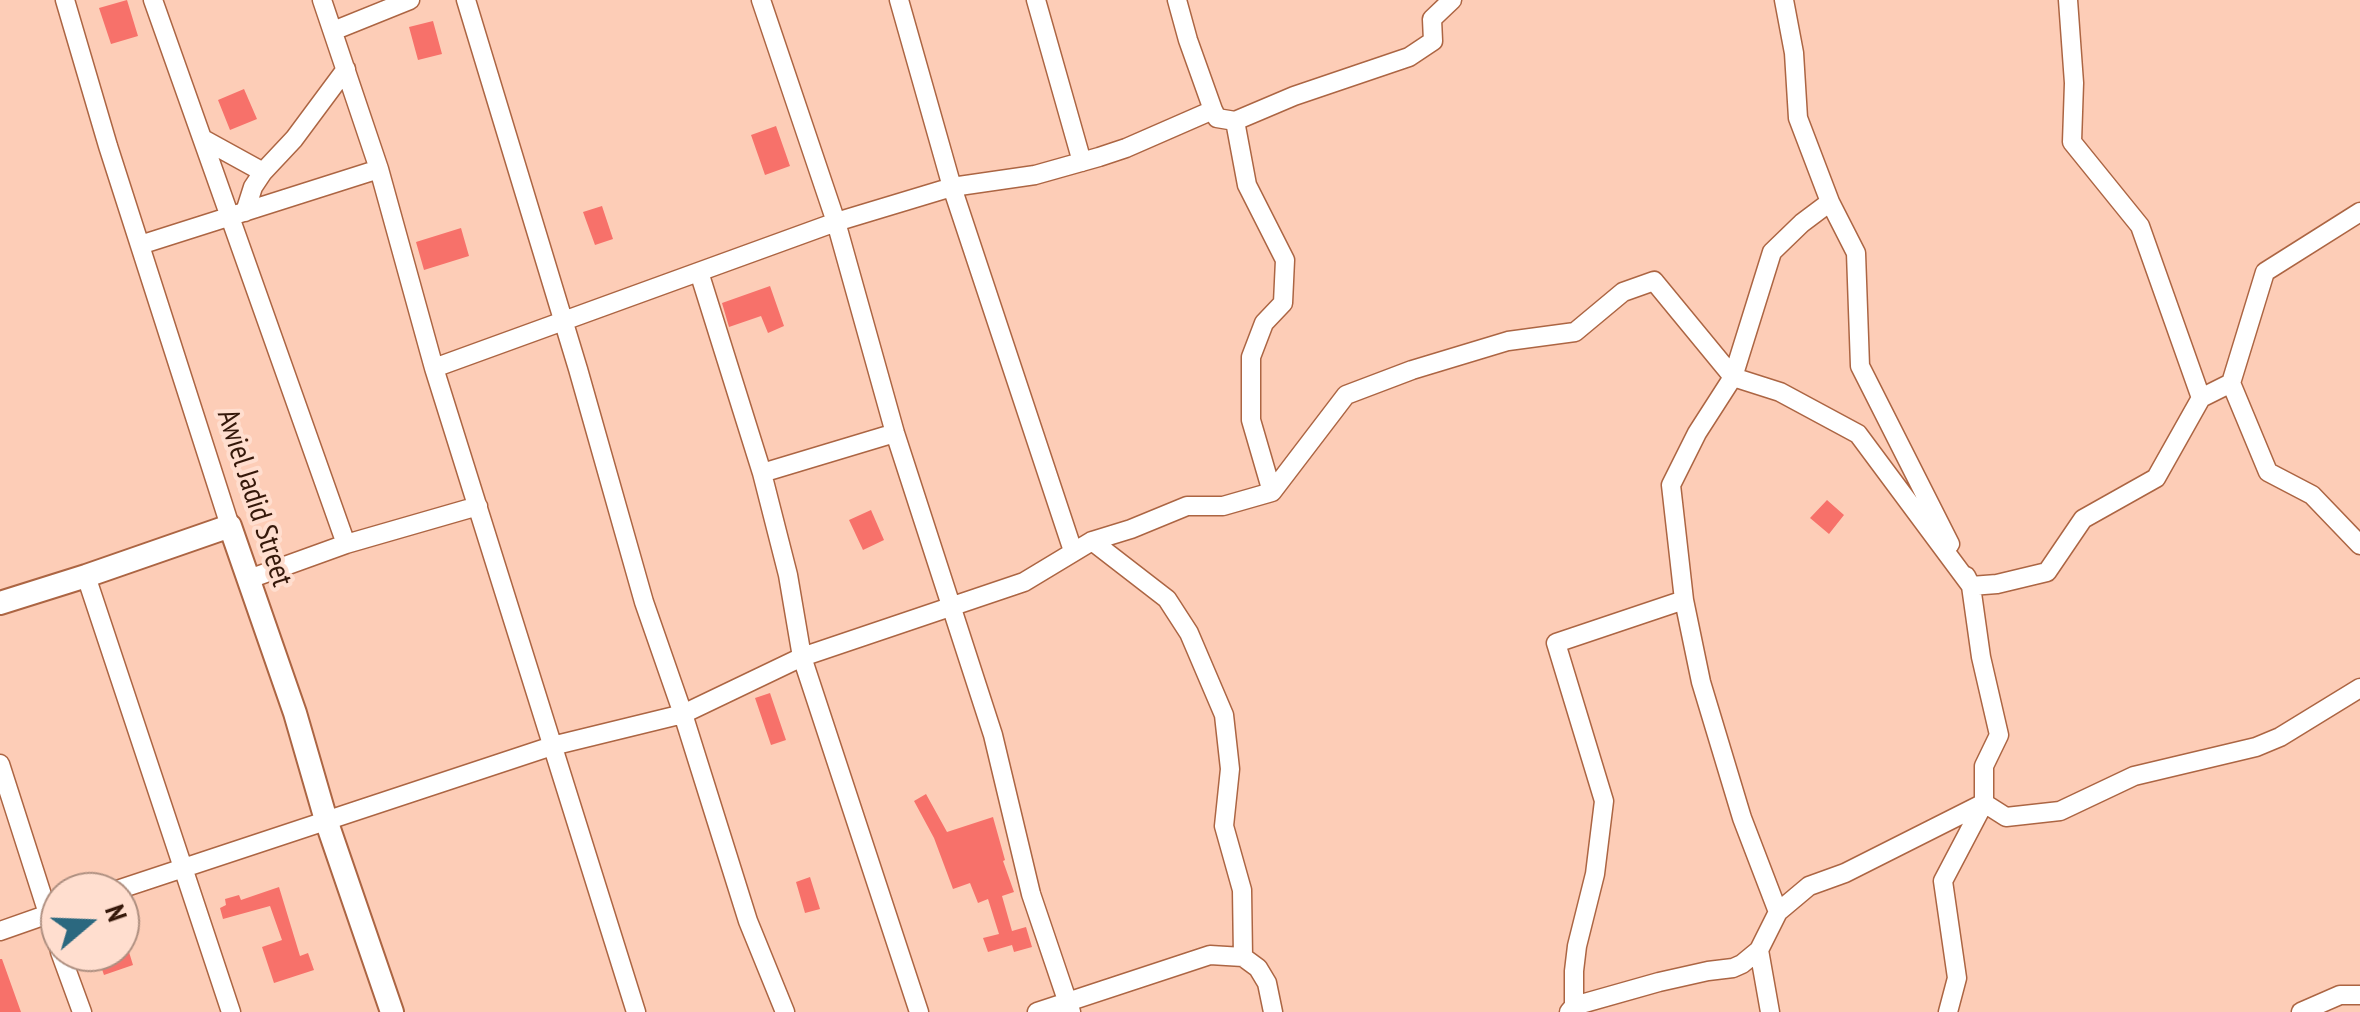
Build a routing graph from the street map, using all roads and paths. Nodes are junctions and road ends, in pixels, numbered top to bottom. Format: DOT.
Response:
graph roads {
  1 [pos="64,0"];
  2 [pos="153,0"];
  3 [pos="322,0"];
  4 [pos="410,0"];
  5 [pos="466,0"];
  6 [pos="761,0"];
  7 [pos="899,0"];
  8 [pos="1036,0"];
  9 [pos="1177,0"];
  10 [pos="1452,0"];
  11 [pos="1784,0"];
  12 [pos="2068,0"];
  13 [pos="332,31"];
  14 [pos="346,69"];
  15 [pos="1213,110"];
  16 [pos="1235,120"];
  17 [pos="203,139"];
  18 [pos="1082,162"];
  19 [pos="379,170"];
  20 [pos="262,172"];
  21 [pos="952,187"];
  22 [pos="1830,202"];
  23 [pos="2360,212"];
  24 [pos="238,215"];
  25 [pos="836,222"];
  26 [pos="140,245"];
  27 [pos="699,272"];
  28 [pos="563,320"];
  29 [pos="434,368"];
  30 [pos="1734,378"];
  31 [pos="2231,382"];
  32 [pos="2201,398"];
  33 [pos="895,433"];
  34 [pos="762,474"];
  35 [pos="1272,492"];
  36 [pos="478,506"];
  37 [pos="230,526"];
  38 [pos="1092,541"];
  39 [pos="346,544"];
  40 [pos="2360,545"];
  41 [pos="1073,551"];
  42 [pos="86,576"];
  43 [pos="249,579"];
  44 [pos="1971,586"];
  45 [pos="1684,600"];
  46 [pos="0,603"];
  47 [pos="950,606"];
  48 [pos="802,657"];
  49 [pos="2360,688"];
  50 [pos="683,714"];
  51 [pos="552,746"];
  52 [pos="0,764"];
  53 [pos="1984,803"];
  54 [pos="326,820"];
  55 [pos="182,868"];
  56 [pos="40,876"];
  57 [pos="140,882"];
  58 [pos="1778,912"];
  59 [pos="40,916"];
  60 [pos="0,930"];
  61 [pos="1759,950"];
  62 [pos="1243,958"];
  63 [pos="67,972"];
  64 [pos="2360,995"];
  65 [pos="1069,1007"];
  66 [pos="1571,1009"];
  67 [pos="1773,1010"];
  68 [pos="82,1012"];
  69 [pos="232,1012"];
  70 [pos="392,1012"];
  71 [pos="636,1012"];
  72 [pos="785,1012"];
  73 [pos="918,1012"];
  74 [pos="1037,1012"];
  75 [pos="1273,1012"];
  76 [pos="1948,1012"];
  77 [pos="2301,1012"];
  1 -- 26 [label="street, Awiel Jadid Street"];
  2 -- 17 [label="street"];
  3 -- 13 [label="street"];
  4 -- 13 [label="street"];
  5 -- 28 [label="street"];
  6 -- 25 [label="street"];
  7 -- 21 [label="street"];
  8 -- 18 [label="street"];
  9 -- 15 [label="street"];
  10 -- 16 [label="street"];
  11 -- 22 [label="street"];
  12 -- 32 [label="street"];
  13 -- 14 [label="street"];
  14 -- 19 [label="street"];
  14 -- 20 [label="street"];
  15 -- 16 [label="street"];
  15 -- 18 [label="street"];
  16 -- 35 [label="street"];
  17 -- 20 [label="street"];
  17 -- 24 [label="street"];
  18 -- 21 [label="street"];
  19 -- 24 [label="street"];
  19 -- 29 [label="street"];
  20 -- 24 [label="street"];
  21 -- 25 [label="street"];
  21 -- 41 [label="street"];
  22 -- 30 [label="street"];
  22 -- 44 [label="street"];
  23 -- 31 [label="street"];
  24 -- 26 [label="street"];
  24 -- 39 [label="street"];
  25 -- 27 [label="street"];
  25 -- 33 [label="street"];
  26 -- 37 [label="street, Awiel Jadid Street"];
  27 -- 28 [label="street"];
  27 -- 34 [label="street"];
  28 -- 29 [label="street"];
  28 -- 50 [label="street"];
  29 -- 36 [label="street"];
  30 -- 35 [label="street"];
  30 -- 44 [label="street"];
  30 -- 45 [label="street"];
  31 -- 32 [label="street"];
  31 -- 40 [label="street"];
  32 -- 44 [label="street"];
  33 -- 34 [label="street"];
  33 -- 47 [label="street"];
  34 -- 48 [label="street"];
  35 -- 38 [label="street"];
  36 -- 39 [label="street"];
  36 -- 51 [label="street"];
  37 -- 42 [label="street"];
  37 -- 43 [label="street, Awiel Jadid Street"];
  38 -- 41 [label="street"];
  38 -- 62 [label="street"];
  39 -- 43 [label="street"];
  41 -- 47 [label="street"];
  42 -- 46 [label="street"];
  42 -- 55 [label="street"];
  43 -- 54 [label="street, Awiel Jadid Street"];
  44 -- 53 [label="street"];
  45 -- 58 [label="street"];
  45 -- 66 [label="street"];
  47 -- 48 [label="street"];
  47 -- 65 [label="street"];
  48 -- 50 [label="street"];
  48 -- 73 [label="street"];
  49 -- 53 [label="street"];
  50 -- 51 [label="street"];
  50 -- 72 [label="street"];
  51 -- 54 [label="street"];
  51 -- 71 [label="street"];
  52 -- 56 [label="street"];
  53 -- 58 [label="street"];
  53 -- 76 [label="street"];
  54 -- 55 [label="street"];
  54 -- 70 [label="street, Awiel Jadid Street"];
  55 -- 57 [label="street"];
  55 -- 69 [label="street"];
  58 -- 61 [label="street"];
  59 -- 60 [label="street"];
  61 -- 66 [label="street"];
  61 -- 67 [label="street"];
  62 -- 65 [label="street"];
  62 -- 75 [label="street"];
  63 -- 68 [label="street"];
  64 -- 77 [label="street"];
  65 -- 74 [label="street"];
}
